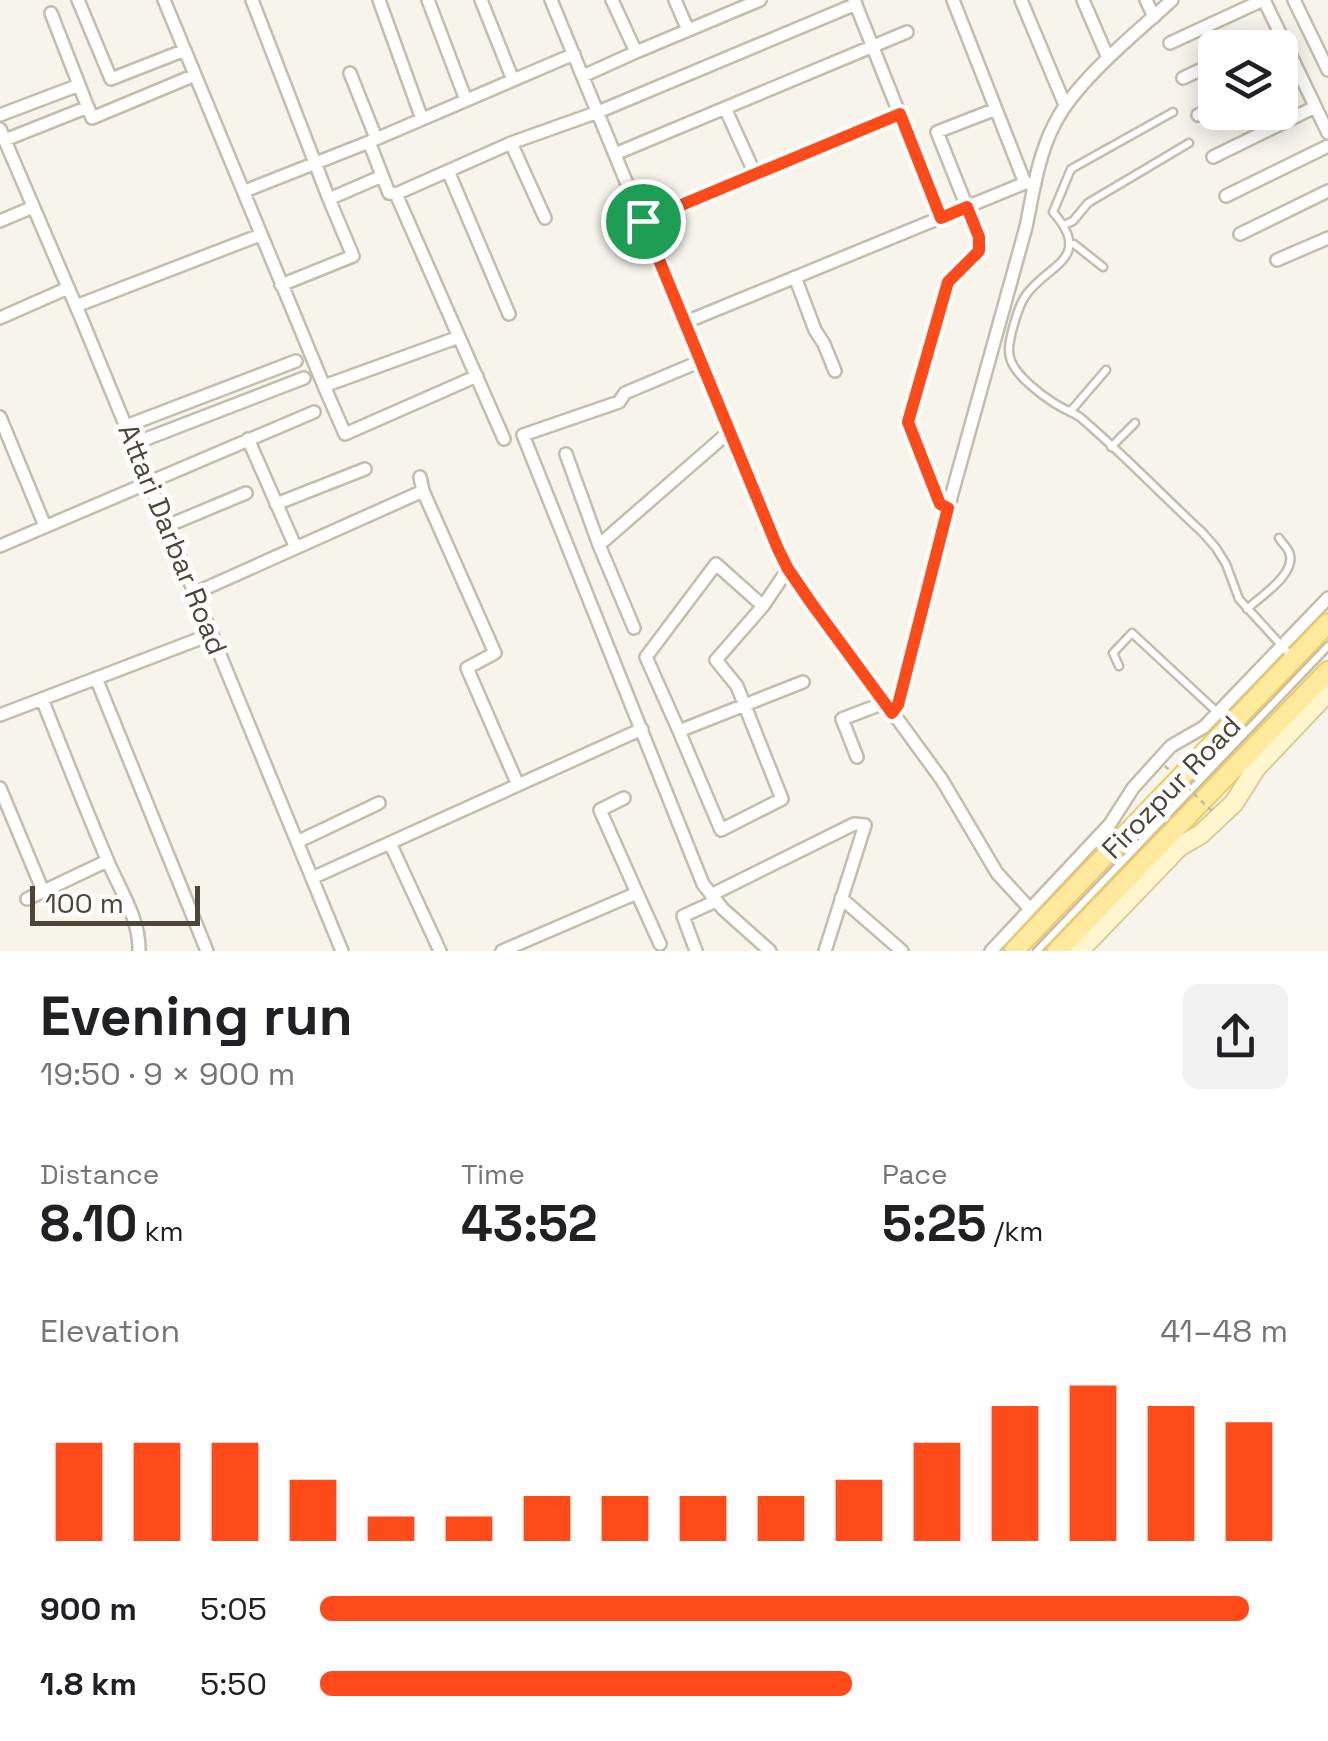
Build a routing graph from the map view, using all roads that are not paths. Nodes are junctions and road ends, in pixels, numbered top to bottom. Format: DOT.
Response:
graph roads {
  1 [pos="78,0"];
  2 [pos="164,0"];
  3 [pos="252,0"];
  4 [pos="379,0"];
  5 [pos="428,0"];
  6 [pos="481,0"];
  7 [pos="552,0"];
  8 [pos="612,0"];
  9 [pos="675,0"];
  10 [pos="760,0"];
  11 [pos="953,0"];
  12 [pos="1021,0"];
  13 [pos="1083,0"];
  14 [pos="1146,0"];
  15 [pos="1172,0"];
  16 [pos="1264,0"];
  17 [pos="1294,0"];
  18 [pos="855,2"];
  19 [pos="736,5"];
  20 [pos="51,13"];
  21 [pos="1154,17"];
  22 [pos="688,30"];
  23 [pos="1279,30"];
  24 [pos="907,32"];
  25 [pos="1170,43"];
  26 [pos="873,46"];
  27 [pos="184,50"];
  28 [pos="636,52"];
  29 [pos="574,54"];
  30 [pos="1108,58"];
  31 [pos="1298,70"];
  32 [pos="1328,70"];
  33 [pos="1198,71"];
  34 [pos="350,73"];
  35 [pos="195,76"];
  36 [pos="582,76"];
  37 [pos="1184,78"];
  38 [pos="513,80"];
  39 [pos="79,85"];
  40 [pos="466,100"];
  41 [pos="1065,105"];
  42 [pos="88,107"];
  43 [pos="1316,107"];
  44 [pos="725,108"];
  45 [pos="996,110"];
  46 [pos="598,112"];
  47 [pos="1173,112"];
  48 [pos="0,114"];
  49 [pos="900,114"];
  50 [pos="422,119"];
  51 [pos="1328,133"];
  52 [pos="3,140"];
  53 [pos="373,140"];
  54 [pos="512,143"];
  55 [pos="1189,143"];
  56 [pos="1328,146"];
  57 [pos="615,154"];
  58 [pos="1213,157"];
  59 [pos="316,162"];
  60 [pos="448,171"];
  61 [pos="755,174"];
  62 [pos="382,176"];
  63 [pos="1030,184"];
  64 [pos="244,191"];
  65 [pos="1328,191"];
  66 [pos="396,194"];
  67 [pos="1226,196"];
  68 [pos="329,199"];
  69 [pos="33,207"];
  70 [pos="967,207"];
  71 [pos="546,218"];
  72 [pos="941,218"];
  73 [pos="0,221"];
  74 [pos="643,221"];
  75 [pos="1064,224"];
  76 [pos="1240,234"];
  77 [pos="260,235"];
  78 [pos="1328,238"];
  79 [pos="1069,245"];
  80 [pos="1277,260"];
  81 [pos="1103,267"];
  82 [pos="795,277"];
  83 [pos="281,285"];
  84 [pos="68,288"];
  85 [pos="76,306"];
  86 [pos="510,314"];
  87 [pos="0,318"];
  88 [pos="686,322"];
  89 [pos="459,337"];
  90 [pos="701,360"];
  91 [pos="296,361"];
  92 [pos="1106,370"];
  93 [pos="835,371"];
  94 [pos="476,376"];
  95 [pos="304,378"];
  96 [pos="324,386"];
  97 [pos="314,412"];
  98 [pos="1070,412"];
  99 [pos="0,417"];
  100 [pos="1134,422"];
  101 [pos="126,426"];
  102 [pos="730,430"];
  103 [pos="504,439"];
  104 [pos="248,440"];
  105 [pos="133,444"];
  106 [pos="1111,448"];
  107 [pos="566,454"];
  108 [pos="365,469"];
  109 [pos="420,477"];
  110 [pos="149,481"];
  111 [pos="423,491"];
  112 [pos="246,493"];
  113 [pos="276,504"];
  114 [pos="948,508"];
  115 [pos="46,526"];
  116 [pos="167,526"];
  117 [pos="1279,538"];
  118 [pos="1,543"];
  119 [pos="600,544"];
  120 [pos="296,548"];
  121 [pos="788,569"];
  122 [pos="195,593"];
  123 [pos="1328,598"];
  124 [pos="763,606"];
  125 [pos="1247,609"];
  126 [pos="1328,623"];
  127 [pos="634,628"];
  128 [pos="212,634"];
  129 [pos="1328,646"];
  130 [pos="1288,653"];
  131 [pos="1119,666"];
  132 [pos="1328,671"];
  133 [pos="96,678"];
  134 [pos="804,682"];
  135 [pos="1322,698"];
  136 [pos="42,699"];
  137 [pos="882,701"];
  138 [pos="744,704"];
  139 [pos="892,713"];
  140 [pos="1218,713"];
  141 [pos="0,715"];
  142 [pos="642,730"];
  143 [pos="679,730"];
  144 [pos="857,757"];
  145 [pos="518,785"];
  146 [pos="0,788"];
  147 [pos="624,798"];
  148 [pos="378,803"];
  149 [pos="298,842"];
  150 [pos="390,843"];
  151 [pos="107,861"];
  152 [pos="312,878"];
  153 [pos="1064,886"];
  154 [pos="43,891"];
  155 [pos="637,893"];
  156 [pos="714,898"];
  157 [pos="841,898"];
  158 [pos="27,899"];
  159 [pos="1030,909"];
  160 [pos="660,944"];
  161 [pos="139,951"];
  162 [pos="207,951"];
  163 [pos="342,951"];
  164 [pos="440,951"];
  165 [pos="502,951"];
  166 [pos="696,951"];
  167 [pos="770,951"];
  168 [pos="825,951"];
  169 [pos="902,951"];
  170 [pos="990,951"];
  171 [pos="1014,951"];
  172 [pos="1037,951"];
  173 [pos="1058,951"];
  174 [pos="1080,951"];
  1 -- 27 [label="street"];
  2 -- 27 [label="street"];
  3 -- 59 [label="street"];
  4 -- 50 [label="street"];
  5 -- 40 [label="street"];
  6 -- 38 [label="street"];
  7 -- 29 [label="street"];
  8 -- 28 [label="street"];
  9 -- 22 [label="street"];
  10 -- 19 [label="street"];
  11 -- 45 [label="street"];
  12 -- 41 [label="street"];
  13 -- 30 [label="street"];
  14 -- 21 [label="street"];
  15 -- 21 [label="street"];
  16 -- 23 [label="street"];
  16 -- 25 [label="street"];
  17 -- 32 [label="street"];
  18 -- 26 [label="street"];
  18 -- 46 [label="street"];
  19 -- 22 [label="street"];
  20 -- 39 [label="street"];
  21 -- 30 [label="street"];
  22 -- 28 [label="street"];
  24 -- 26 [label="street"];
  26 -- 44 [label="street"];
  26 -- 49 [label="street"];
  27 -- 35 [label="street"];
  28 -- 36 [label="street"];
  29 -- 36 [label="street"];
  29 -- 38 [label="street"];
  30 -- 41 [label="street"];
  31 -- 43 [label="street"];
  33 -- 37 [label="street"];
  34 -- 53 [label="street"];
  35 -- 42 [label="street"];
  35 -- 64 [label="street"];
  36 -- 46 [label="street"];
  38 -- 40 [label="street"];
  39 -- 42 [label="street"];
  39 -- 48 [label="street"];
  40 -- 50 [label="street"];
  41 -- 63 [label="street"];
  42 -- 52 [label="street"];
  43 -- 51 [label="street"];
  43 -- 58 [label="street"];
  44 -- 57 [label="street"];
  44 -- 61 [label="street"];
  45 -- 63 [label="street"];
  45 -- 70 [label="street"];
  46 -- 54 [label="street"];
  46 -- 57 [label="street"];
  47 -- 75 [label="lane"];
  49 -- 61 [label="street"];
  49 -- 72 [label="street"];
  50 -- 53 [label="street"];
  52 -- 69 [label="street, Attari Darbar Road"];
  53 -- 59 [label="street"];
  53 -- 62 [label="street"];
  54 -- 60 [label="street"];
  54 -- 71 [label="street"];
  55 -- 75 [label="lane"];
  56 -- 67 [label="street"];
  57 -- 74 [label="street"];
  59 -- 64 [label="street"];
  59 -- 68 [label="street"];
  60 -- 66 [label="street"];
  60 -- 86 [label="street"];
  61 -- 74 [label="street"];
  62 -- 66 [label="street"];
  62 -- 68 [label="street"];
  63 -- 70 [label="street"];
  63 -- 114 [label="street"];
  64 -- 77 [label="street"];
  65 -- 76 [label="street"];
  66 -- 89 [label="street"];
  68 -- 83 [label="street"];
  69 -- 73 [label="street"];
  69 -- 84 [label="street, Attari Darbar Road"];
  70 -- 72 [label="street"];
  70 -- 114 [label="street"];
  72 -- 82 [label="street"];
  74 -- 88 [label="street"];
  75 -- 79 [label="lane"];
  77 -- 83 [label="street"];
  77 -- 85 [label="street"];
  78 -- 80 [label="street"];
  79 -- 81 [label="lane"];
  79 -- 98 [label="lane"];
  82 -- 88 [label="street"];
  82 -- 93 [label="street"];
  83 -- 96 [label="street"];
  84 -- 85 [label="street, Attari Darbar Road"];
  84 -- 87 [label="street"];
  85 -- 101 [label="street, Attari Darbar Road"];
  88 -- 90 [label="street"];
  89 -- 94 [label="street"];
  89 -- 96 [label="street"];
  90 -- 102 [label="street"];
  90 -- 142 [label="street"];
  91 -- 101 [label="street"];
  92 -- 98 [label="lane"];
  94 -- 96 [label="street"];
  94 -- 103 [label="street"];
  95 -- 105 [label="street"];
  97 -- 104 [label="street"];
  98 -- 106 [label="lane"];
  99 -- 115 [label="street"];
  100 -- 106 [label="lane"];
  101 -- 105 [label="street, Attari Darbar Road"];
  102 -- 119 [label="street"];
  102 -- 121 [label="street"];
  104 -- 110 [label="street"];
  104 -- 113 [label="street"];
  105 -- 110 [label="street, Attari Darbar Road"];
  106 -- 125 [label="lane"];
  107 -- 119 [label="street"];
  108 -- 113 [label="street"];
  109 -- 111 [label="street"];
  110 -- 115 [label="street"];
  110 -- 116 [label="street, Attari Darbar Road"];
  111 -- 120 [label="street"];
  111 -- 145 [label="street"];
  112 -- 116 [label="street"];
  113 -- 120 [label="street"];
  114 -- 139 [label="street"];
  115 -- 118 [label="street"];
  116 -- 122 [label="street, Attari Darbar Road"];
  117 -- 125 [label="lane"];
  119 -- 127 [label="street"];
  120 -- 122 [label="street"];
  121 -- 124 [label="street"];
  121 -- 137 [label="street"];
  122 -- 128 [label="street, Attari Darbar Road"];
  123 -- 130 [label="street"];
  124 -- 138 [label="street"];
  124 -- 143 [label="street"];
  125 -- 130 [label="lane"];
  126 -- 130 [label="main road, Firozpur Road"];
  128 -- 133 [label="street"];
  128 -- 149 [label="street, Attari Darbar Road"];
  129 -- 172 [label="lane"];
  130 -- 140 [label="street"];
  130 -- 153 [label="main road, Firozpur Road"];
  131 -- 140 [label="lane"];
  132 -- 135 [label="main road, Firozpur Road"];
  133 -- 136 [label="street"];
  133 -- 162 [label="street"];
  134 -- 138 [label="street"];
  135 -- 173 [label="main road, Firozpur Road"];
  135 -- 174 [label="street"];
  136 -- 141 [label="street"];
  136 -- 151 [label="street"];
  137 -- 139 [label="street"];
  137 -- 144 [label="street"];
  138 -- 143 [label="street"];
  138 -- 143 [label="street"];
  139 -- 159 [label="street"];
  140 -- 153 [label="street"];
  142 -- 145 [label="street"];
  142 -- 156 [label="street"];
  145 -- 150 [label="street"];
  146 -- 154 [label="street"];
  147 -- 155 [label="street"];
  148 -- 149 [label="street"];
  149 -- 152 [label="street, Attari Darbar Road"];
  150 -- 152 [label="street"];
  150 -- 164 [label="street"];
  151 -- 154 [label="street"];
  151 -- 161 [label="street"];
  152 -- 163 [label="street, Attari Darbar Road"];
  153 -- 159 [label="street"];
  153 -- 171 [label="main road, Firozpur Road"];
  154 -- 158 [label="street"];
  155 -- 160 [label="street"];
  155 -- 165 [label="street"];
  156 -- 157 [label="street"];
  156 -- 166 [label="street"];
  156 -- 167 [label="street"];
  157 -- 168 [label="street"];
  157 -- 169 [label="street"];
  159 -- 170 [label="street"];
}
